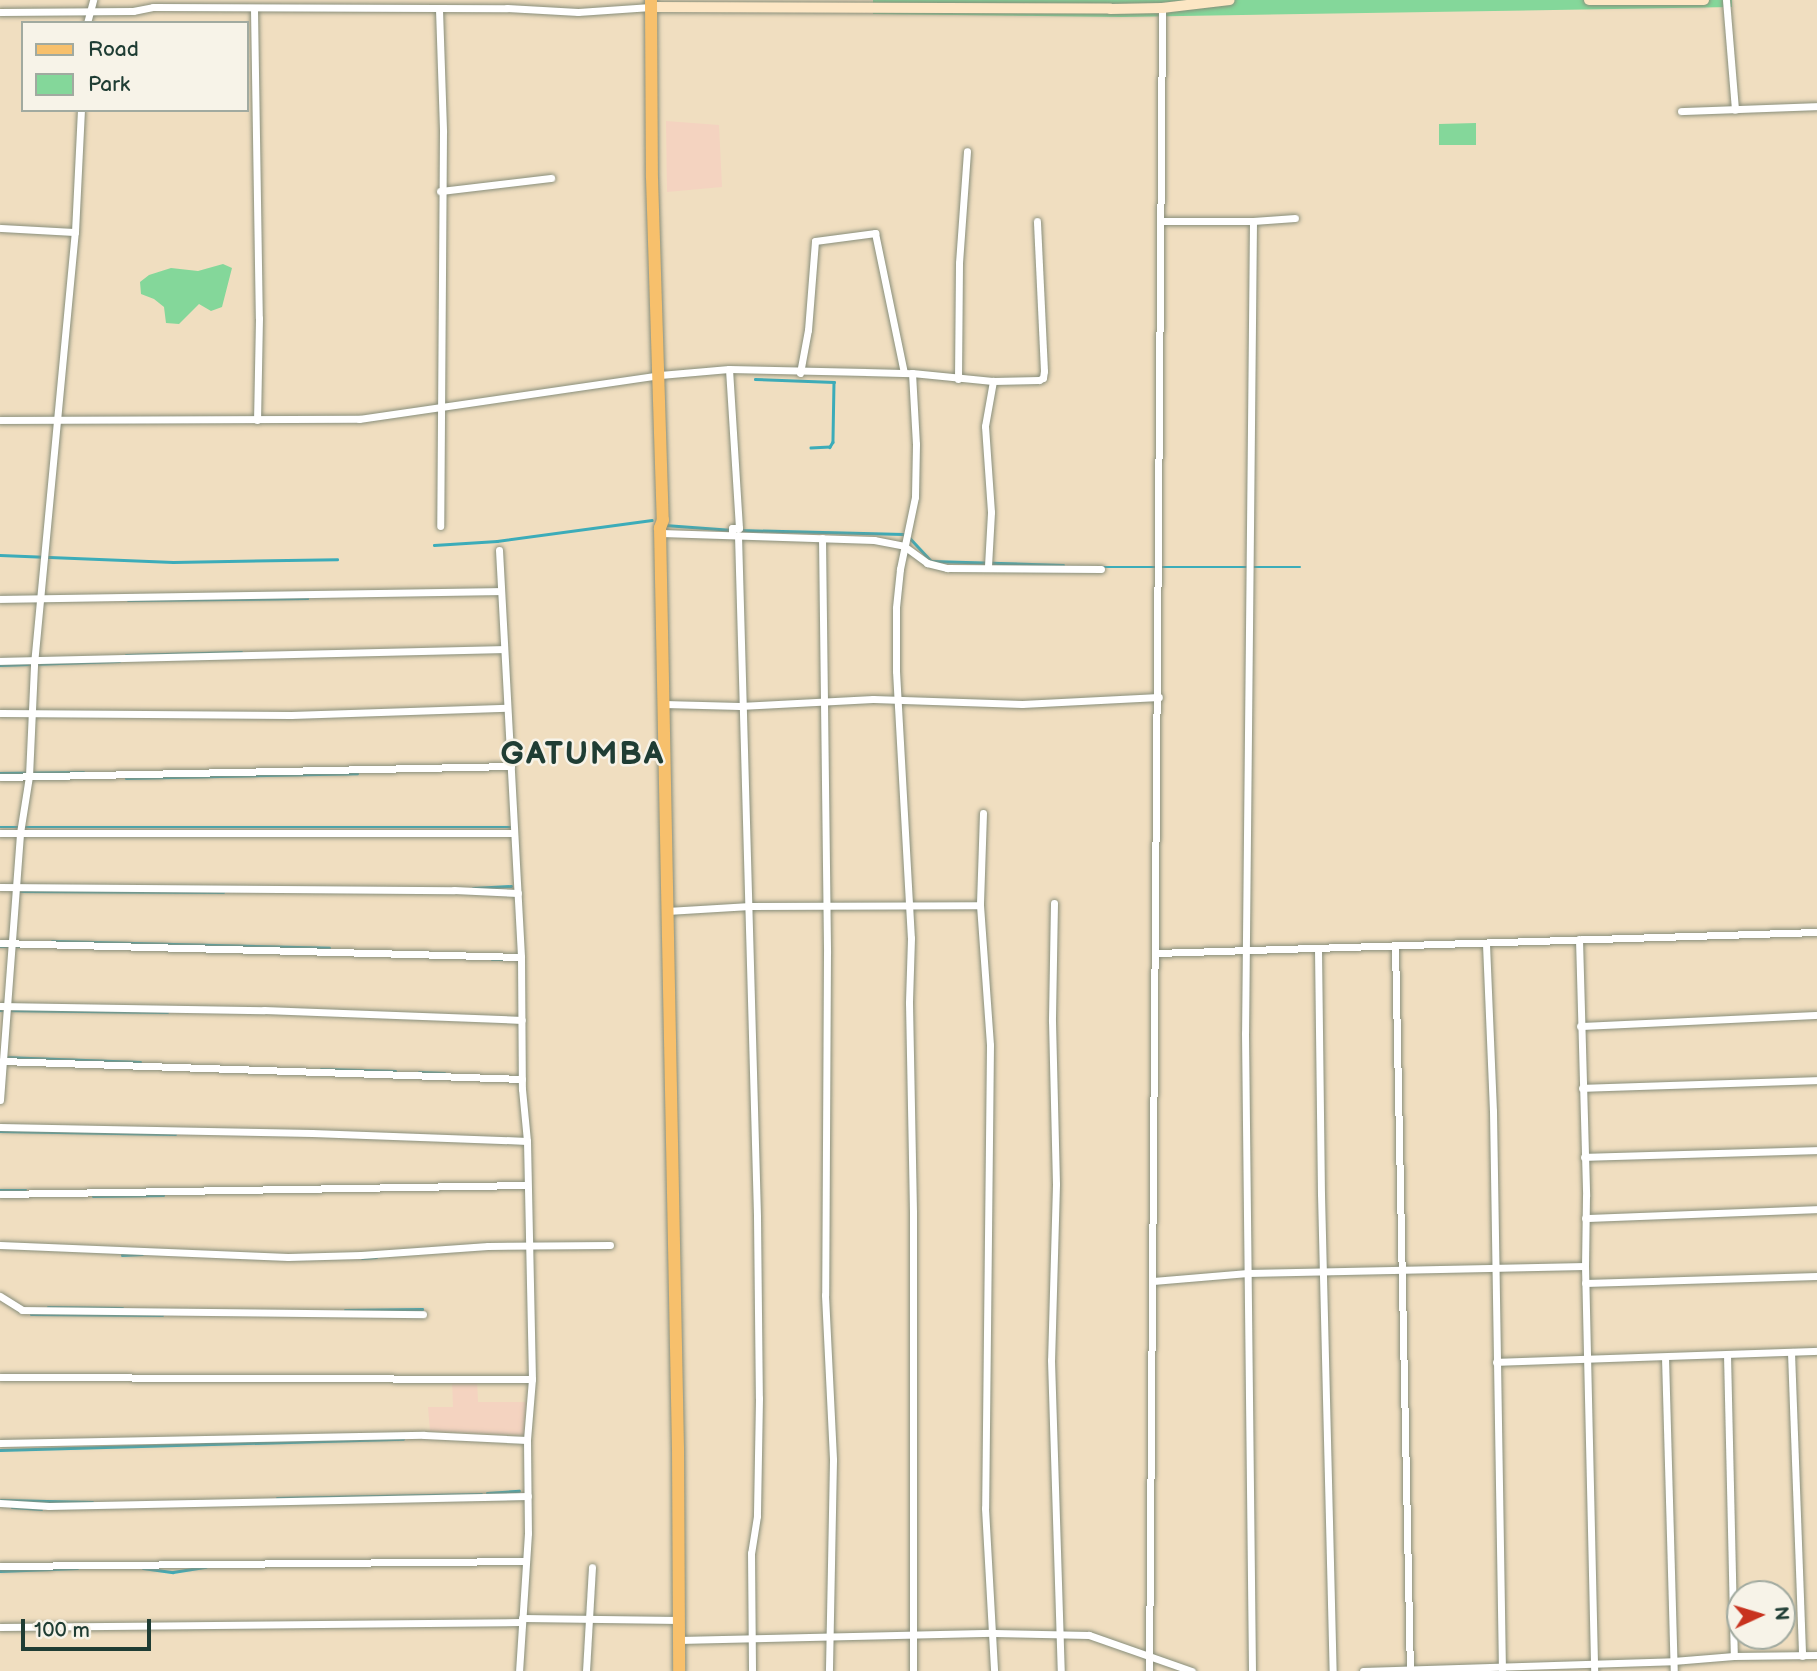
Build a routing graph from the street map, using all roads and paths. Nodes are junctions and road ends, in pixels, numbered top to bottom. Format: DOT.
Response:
graph roads {
  1 [pos="36,0"];
  2 [pos="93,0"];
  3 [pos="223,0"];
  4 [pos="1230,0"];
  5 [pos="1589,0"];
  6 [pos="1704,0"];
  7 [pos="1726,0"];
  8 [pos="154,4"];
  9 [pos="651,4"];
  10 [pos="1162,8"];
  11 [pos="226,9"];
  12 [pos="254,9"];
  13 [pos="439,9"];
  14 [pos="36,10"];
  15 [pos="0,12"];
  16 [pos="92,12"];
  17 [pos="88,21"];
  18 [pos="1817,106"];
  19 [pos="1735,110"];
  20 [pos="1681,111"];
  21 [pos="80,112"];
  22 [pos="967,151"];
  23 [pos="551,178"];
  24 [pos="440,191"];
  25 [pos="1296,218"];
  26 [pos="1037,221"];
  27 [pos="1160,221"];
  28 [pos="1253,221"];
  29 [pos="0,228"];
  30 [pos="75,232"];
  31 [pos="729,369"];
  32 [pos="800,373"];
  33 [pos="908,373"];
  34 [pos="660,375"];
  35 [pos="958,379"];
  36 [pos="993,381"];
  37 [pos="442,405"];
  38 [pos="58,418"];
  39 [pos="0,420"];
  40 [pos="257,420"];
  41 [pos="440,526"];
  42 [pos="661,533"];
  43 [pos="734,533"];
  44 [pos="822,538"];
  45 [pos="906,539"];
  46 [pos="499,550"];
  47 [pos="988,564"];
  48 [pos="1101,569"];
  49 [pos="501,591"];
  50 [pos="0,599"];
  51 [pos="41,599"];
  52 [pos="503,649"];
  53 [pos="0,661"];
  54 [pos="35,661"];
  55 [pos="1158,697"];
  56 [pos="898,701"];
  57 [pos="664,704"];
  58 [pos="825,704"];
  59 [pos="740,706"];
  60 [pos="508,709"];
  61 [pos="0,713"];
  62 [pos="32,714"];
  63 [pos="511,766"];
  64 [pos="29,776"];
  65 [pos="0,777"];
  66 [pos="983,813"];
  67 [pos="0,833"];
  68 [pos="20,833"];
  69 [pos="514,833"];
  70 [pos="0,887"];
  71 [pos="17,887"];
  72 [pos="518,893"];
  73 [pos="1054,903"];
  74 [pos="910,905"];
  75 [pos="980,905"];
  76 [pos="750,906"];
  77 [pos="827,907"];
  78 [pos="667,911"];
  79 [pos="1817,933"];
  80 [pos="1579,939"];
  81 [pos="0,943"];
  82 [pos="12,943"];
  83 [pos="1486,944"];
  84 [pos="1395,945"];
  85 [pos="1245,949"];
  86 [pos="1318,949"];
  87 [pos="1156,953"];
  88 [pos="521,957"];
  89 [pos="0,1006"];
  90 [pos="9,1006"];
  91 [pos="1817,1015"];
  92 [pos="522,1020"];
  93 [pos="1580,1026"];
  94 [pos="2,1061"];
  95 [pos="522,1079"];
  96 [pos="1817,1080"];
  97 [pos="1582,1088"];
  98 [pos="0,1100"];
  99 [pos="0,1128"];
  100 [pos="527,1141"];
  101 [pos="1817,1150"];
  102 [pos="1584,1157"];
  103 [pos="527,1185"];
  104 [pos="0,1194"];
  105 [pos="1817,1209"];
  106 [pos="1585,1218"];
  107 [pos="527,1244"];
  108 [pos="0,1245"];
  109 [pos="610,1245"];
  110 [pos="1495,1265"];
  111 [pos="1585,1266"];
  112 [pos="1404,1269"];
  113 [pos="1248,1273"];
  114 [pos="1325,1273"];
  115 [pos="1817,1276"];
  116 [pos="1153,1281"];
  117 [pos="1585,1283"];
  118 [pos="0,1296"];
  119 [pos="423,1314"];
  120 [pos="1817,1351"];
  121 [pos="1791,1352"];
  122 [pos="1727,1354"];
  123 [pos="1587,1357"];
  124 [pos="1665,1357"];
  125 [pos="1496,1362"];
  126 [pos="0,1377"];
  127 [pos="532,1379"];
  128 [pos="527,1440"];
  129 [pos="0,1443"];
  130 [pos="528,1496"];
  131 [pos="0,1503"];
  132 [pos="526,1561"];
  133 [pos="0,1566"];
  134 [pos="592,1567"];
  135 [pos="521,1620"];
  136 [pos="679,1620"];
  137 [pos="588,1621"];
  138 [pos="0,1627"];
  139 [pos="994,1633"];
  140 [pos="1062,1634"];
  141 [pos="828,1636"];
  142 [pos="913,1636"];
  143 [pos="751,1637"];
  144 [pos="679,1640"];
  145 [pos="1817,1655"];
  146 [pos="1149,1656"];
  147 [pos="1734,1656"];
  148 [pos="1802,1656"];
  149 [pos="1674,1661"];
  150 [pos="1593,1667"];
  151 [pos="1502,1669"];
  152 [pos="1410,1670"];
  153 [pos="519,1671"];
  154 [pos="586,1671"];
  155 [pos="679,1671"];
  156 [pos="752,1671"];
  157 [pos="829,1671"];
  158 [pos="913,1671"];
  159 [pos="993,1671"];
  160 [pos="1061,1671"];
  161 [pos="1149,1671"];
  162 [pos="1192,1671"];
  163 [pos="1251,1671"];
  164 [pos="1334,1671"];
  165 [pos="1363,1671"];
  166 [pos="1674,1671"];
  1 -- 14 [label="street"];
  2 -- 16 [label="street"];
  3 -- 11 [label="street"];
  4 -- 10 [label="main road"];
  5 -- 6 [label="main road"];
  7 -- 19 [label="street"];
  8 -- 11 [label="street"];
  8 -- 16 [label="street"];
  9 -- 10 [label="main road"];
  9 -- 13 [label="street"];
  9 -- 34 [label="main road"];
  10 -- 27 [label="street"];
  11 -- 12 [label="street"];
  12 -- 13 [label="street"];
  12 -- 40 [label="street"];
  13 -- 24 [label="street"];
  14 -- 15 [label="street"];
  14 -- 16 [label="street"];
  16 -- 17 [label="street"];
  18 -- 19 [label="street"];
  19 -- 20 [label="street"];
  21 -- 30 [label="street"];
  22 -- 35 [label="street"];
  23 -- 24 [label="street"];
  24 -- 37 [label="street"];
  25 -- 28 [label="street"];
  26 -- 36 [label="street"];
  27 -- 28 [label="street"];
  27 -- 55 [label="street"];
  28 -- 85 [label="street"];
  29 -- 30 [label="street"];
  30 -- 38 [label="street"];
  31 -- 32 [label="street"];
  31 -- 34 [label="street"];
  31 -- 43 [label="street"];
  32 -- 33 [label="street"];
  32 -- 33 [label="street"];
  33 -- 35 [label="street"];
  33 -- 45 [label="street"];
  34 -- 37 [label="street"];
  34 -- 42 [label="main road"];
  35 -- 36 [label="street"];
  36 -- 47 [label="street"];
  37 -- 40 [label="street"];
  37 -- 41 [label="street"];
  38 -- 39 [label="street"];
  38 -- 40 [label="street"];
  38 -- 51 [label="street"];
  42 -- 43 [label="street"];
  42 -- 57 [label="main road"];
  43 -- 44 [label="street"];
  43 -- 59 [label="street"];
  44 -- 45 [label="street"];
  44 -- 58 [label="street"];
  45 -- 47 [label="street"];
  45 -- 56 [label="street"];
  46 -- 49 [label="street"];
  47 -- 48 [label="street"];
  49 -- 51 [label="street"];
  49 -- 52 [label="street"];
  50 -- 51 [label="street"];
  51 -- 54 [label="street"];
  52 -- 54 [label="street"];
  52 -- 60 [label="street"];
  53 -- 54 [label="street"];
  54 -- 62 [label="street"];
  55 -- 56 [label="street"];
  55 -- 87 [label="street"];
  56 -- 58 [label="street"];
  56 -- 74 [label="street"];
  57 -- 59 [label="street"];
  57 -- 78 [label="main road"];
  58 -- 59 [label="street"];
  58 -- 77 [label="street"];
  59 -- 76 [label="street"];
  60 -- 62 [label="street"];
  60 -- 63 [label="street"];
  61 -- 62 [label="street"];
  62 -- 64 [label="street"];
  63 -- 64 [label="street"];
  63 -- 69 [label="street"];
  64 -- 65 [label="street"];
  64 -- 68 [label="street"];
  66 -- 75 [label="street"];
  67 -- 68 [label="street"];
  68 -- 69 [label="street"];
  68 -- 71 [label="street"];
  69 -- 72 [label="street"];
  70 -- 71 [label="street"];
  71 -- 72 [label="street"];
  71 -- 82 [label="street"];
  72 -- 88 [label="street"];
  73 -- 140 [label="street"];
  74 -- 75 [label="street"];
  74 -- 77 [label="street"];
  74 -- 142 [label="street"];
  75 -- 139 [label="street"];
  76 -- 77 [label="street"];
  76 -- 78 [label="street"];
  76 -- 143 [label="street"];
  77 -- 141 [label="street"];
  78 -- 136 [label="main road"];
  79 -- 80 [label="street"];
  80 -- 83 [label="street"];
  80 -- 93 [label="street"];
  81 -- 82 [label="street"];
  82 -- 88 [label="street"];
  82 -- 90 [label="street"];
  83 -- 84 [label="street"];
  83 -- 110 [label="street"];
  84 -- 86 [label="street"];
  84 -- 112 [label="street"];
  85 -- 86 [label="street"];
  85 -- 87 [label="street"];
  85 -- 113 [label="street"];
  86 -- 114 [label="street"];
  87 -- 116 [label="street"];
  88 -- 92 [label="street"];
  89 -- 90 [label="street"];
  90 -- 92 [label="street"];
  90 -- 94 [label="street"];
  91 -- 93 [label="street"];
  92 -- 95 [label="street"];
  93 -- 97 [label="street"];
  94 -- 95 [label="street"];
  94 -- 98 [label="street"];
  95 -- 100 [label="street"];
  96 -- 97 [label="street"];
  97 -- 102 [label="street"];
  99 -- 100 [label="street"];
  100 -- 103 [label="street"];
  101 -- 102 [label="street"];
  102 -- 106 [label="street"];
  103 -- 104 [label="street"];
  103 -- 107 [label="street"];
  105 -- 106 [label="street"];
  106 -- 111 [label="street"];
  107 -- 108 [label="street"];
  107 -- 109 [label="street"];
  107 -- 127 [label="street"];
  110 -- 111 [label="street"];
  110 -- 112 [label="street"];
  110 -- 125 [label="street"];
  111 -- 117 [label="street"];
  112 -- 114 [label="street"];
  112 -- 152 [label="street"];
  113 -- 114 [label="street"];
  113 -- 116 [label="street"];
  113 -- 163 [label="street"];
  114 -- 164 [label="street"];
  115 -- 117 [label="street"];
  116 -- 146 [label="street"];
  117 -- 123 [label="street"];
  118 -- 119 [label="street"];
  120 -- 121 [label="street"];
  121 -- 122 [label="street"];
  121 -- 148 [label="street"];
  122 -- 124 [label="street"];
  122 -- 147 [label="street"];
  123 -- 124 [label="street"];
  123 -- 125 [label="street"];
  123 -- 150 [label="street"];
  124 -- 149 [label="street"];
  125 -- 151 [label="street"];
  126 -- 127 [label="street"];
  127 -- 128 [label="street"];
  128 -- 129 [label="street"];
  128 -- 130 [label="street"];
  130 -- 131 [label="street"];
  130 -- 132 [label="street"];
  132 -- 133 [label="street"];
  132 -- 135 [label="street"];
  134 -- 137 [label="street"];
  135 -- 137 [label="street"];
  135 -- 138 [label="street"];
  135 -- 153 [label="street"];
  136 -- 137 [label="street"];
  136 -- 144 [label="main road"];
  137 -- 154 [label="street"];
  139 -- 140 [label="street"];
  139 -- 142 [label="street"];
  139 -- 159 [label="street"];
  140 -- 146 [label="street"];
  140 -- 160 [label="street"];
  141 -- 142 [label="street"];
  141 -- 143 [label="street"];
  141 -- 157 [label="street"];
  142 -- 158 [label="street"];
  143 -- 144 [label="street"];
  143 -- 156 [label="street"];
  144 -- 155 [label="main road"];
  145 -- 148 [label="street"];
  146 -- 161 [label="street"];
  146 -- 162 [label="street"];
  147 -- 148 [label="street"];
  147 -- 149 [label="street"];
  149 -- 150 [label="street"];
  149 -- 166 [label="street"];
  150 -- 151 [label="street"];
  151 -- 152 [label="street"];
  152 -- 165 [label="street"];
}
